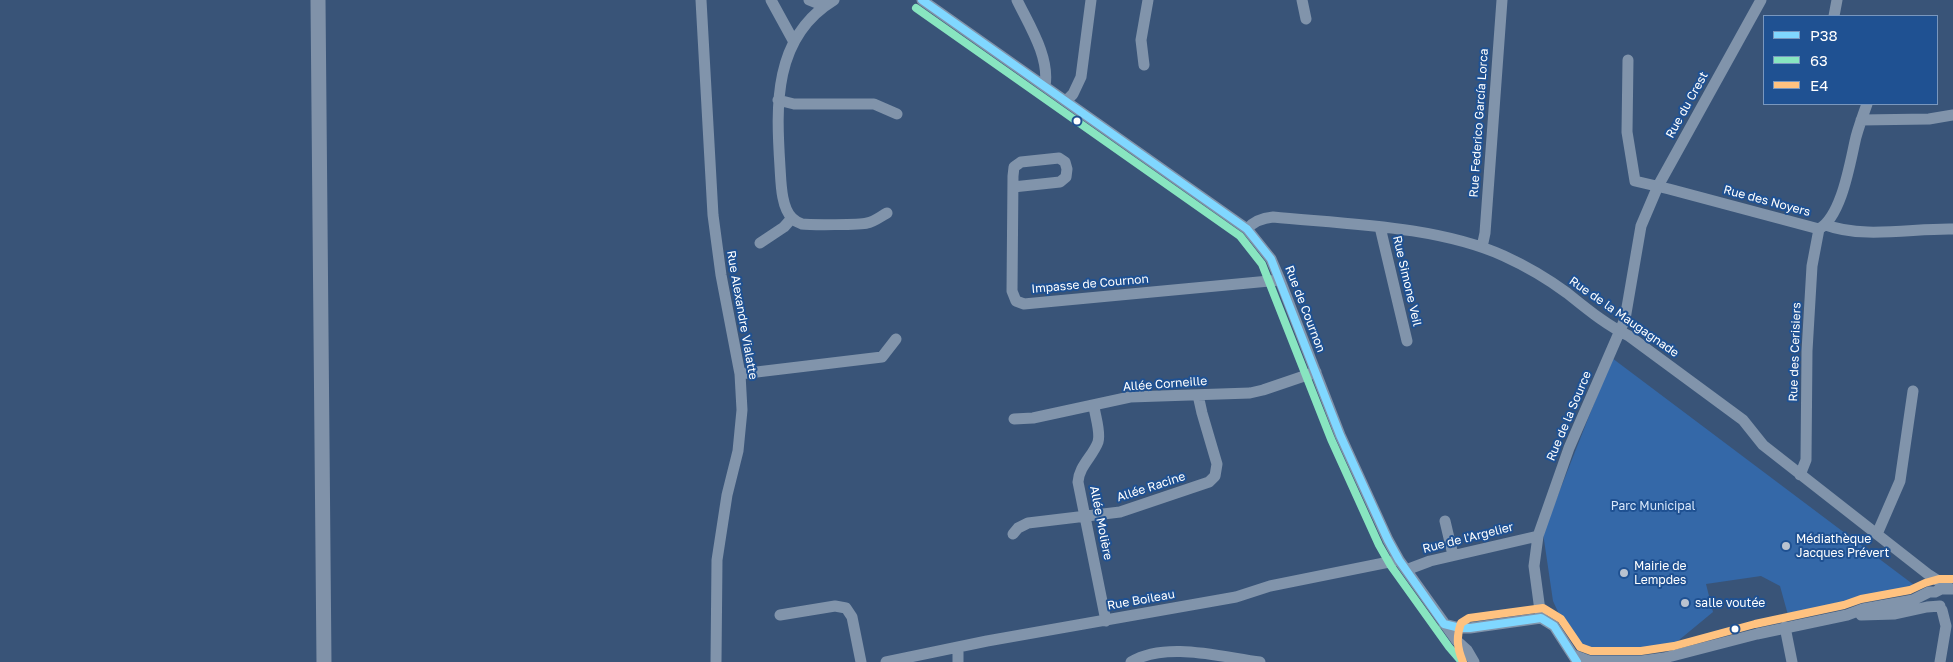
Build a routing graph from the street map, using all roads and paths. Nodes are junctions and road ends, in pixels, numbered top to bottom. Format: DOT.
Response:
graph roads {
  1 [pos="318,0"];
  2 [pos="701,0"];
  3 [pos="771,0"];
  4 [pos="810,0"];
  5 [pos="834,0"];
  6 [pos="922,0"];
  7 [pos="1017,0"];
  8 [pos="1091,0"];
  9 [pos="1148,0"];
  10 [pos="1302,0"];
  11 [pos="1502,0"];
  12 [pos="1761,0"];
  13 [pos="1837,0"];
  14 [pos="824,6"];
  15 [pos="1834,15"];
  16 [pos="1306,19"];
  17 [pos="794,42"];
  18 [pos="1628,60"];
  19 [pos="1144,65"];
  20 [pos="1045,86"];
  21 [pos="778,100"];
  22 [pos="1066,101"];
  23 [pos="1867,105"];
  24 [pos="897,114"];
  25 [pos="1953,116"];
  26 [pos="1861,120"];
  27 [pos="1658,186"];
  28 [pos="1013,188"];
  29 [pos="888,213"];
  30 [pos="792,218"];
  31 [pos="1641,226"];
  32 [pos="1380,227"];
  33 [pos="1822,227"];
  34 [pos="1247,229"];
  35 [pos="1953,229"];
  36 [pos="760,242"];
  37 [pos="1482,247"];
  38 [pos="1280,280"];
  39 [pos="1620,332"];
  40 [pos="896,339"];
  41 [pos="1407,341"];
  42 [pos="1316,372"];
  43 [pos="740,374"];
  44 [pos="1913,391"];
  45 [pos="1198,395"];
  46 [pos="1094,406"];
  47 [pos="1014,419"];
  48 [pos="1800,475"];
  49 [pos="1086,517"];
  50 [pos="1445,521"];
  51 [pos="1013,534"];
  52 [pos="1877,534"];
  53 [pos="1538,536"];
  54 [pos="1453,556"];
  55 [pos="1399,560"];
  56 [pos="1406,570"];
  57 [pos="1929,575"];
  58 [pos="1952,589"];
  59 [pos="1936,591"];
  60 [pos="1945,609"];
  61 [pos="780,615"];
  62 [pos="1847,615"];
  63 [pos="1542,618"];
  64 [pos="1106,621"];
  65 [pos="1444,624"];
  66 [pos="1785,627"];
  67 [pos="1470,628"];
  68 [pos="958,648"];
  69 [pos="1467,650"];
  70 [pos="927,658"];
  71 [pos="1575,658"];
  72 [pos="324,662"];
  73 [pos="716,662"];
  74 [pos="860,662"];
  75 [pos="886,662"];
  76 [pos="958,662"];
  77 [pos="1131,662"];
  78 [pos="1260,662"];
  79 [pos="1474,662"];
  80 [pos="1642,662"];
  81 [pos="1792,662"];
  82 [pos="1940,662"];
  1 -- 72 [label="main road"];
  2 -- 43 [label="street, Rue Alexandre Vialatte"];
  3 -- 17 [label="street"];
  4 -- 14 [label="street"];
  5 -- 14 [label="street"];
  6 -- 20 [label="street, Rue de Cournon"];
  7 -- 20 [label="street"];
  8 -- 22 [label="street"];
  9 -- 19 [label="street"];
  10 -- 16 [label="street"];
  11 -- 37 [label="street, Rue Federico García Lorca"];
  12 -- 27 [label="street, Rue du Crest"];
  13 -- 15 [label="street"];
  14 -- 17 [label="street"];
  17 -- 21 [label="street"];
  18 -- 27 [label="street, Rue des Noyers"];
  20 -- 22 [label="street, Rue de Cournon"];
  21 -- 24 [label="street"];
  21 -- 30 [label="street"];
  22 -- 34 [label="street, Rue de Cournon"];
  23 -- 26 [label="street, Rue des Cerisiers"];
  25 -- 26 [label="street"];
  26 -- 33 [label="street, Rue des Cerisiers"];
  27 -- 31 [label="street, Rue du Crest"];
  27 -- 33 [label="street, Rue des Noyers"];
  28 -- 28 [label="street, Impasse de Cournon"];
  28 -- 38 [label="street, Impasse de Cournon"];
  29 -- 30 [label="street"];
  30 -- 36 [label="street"];
  31 -- 39 [label="street, Rue de la Source"];
  32 -- 34 [label="street, Rue de la Maugagnade"];
  32 -- 37 [label="street, Rue de la Maugagnade"];
  32 -- 41 [label="street, Rue Simone Veil"];
  33 -- 35 [label="street, Rue des Noyers"];
  33 -- 48 [label="street, Rue des Cerisiers"];
  34 -- 38 [label="street, Rue de Cournon"];
  37 -- 39 [label="street, Rue de la Maugagnade"];
  38 -- 42 [label="street, Rue de Cournon"];
  39 -- 48 [label="street, Rue de la Maugagnade"];
  39 -- 53 [label="street, Rue de la Source"];
  40 -- 43 [label="street"];
  42 -- 45 [label="street, Allée Corneille"];
  42 -- 55 [label="street, Rue de Cournon"];
  43 -- 73 [label="street, Rue Alexandre Vialatte"];
  44 -- 52 [label="street"];
  45 -- 46 [label="street, Allée Corneille"];
  45 -- 49 [label="street, Allée Racine"];
  46 -- 47 [label="street, Allée Corneille"];
  46 -- 49 [label="street, Allée Molière"];
  48 -- 52 [label="street, Rue de la Maugagnade"];
  49 -- 51 [label="street, Allée Racine"];
  49 -- 64 [label="street, Allée Molière"];
  50 -- 54 [label="street"];
  52 -- 57 [label="street, Rue de la Maugagnade"];
  53 -- 54 [label="street, Rue de l'Argelier"];
  53 -- 63 [label="street, Rue de la Source"];
  54 -- 56 [label="street, Rue de l'Argelier"];
  55 -- 56 [label="street, Rue de Cournon"];
  55 -- 64 [label="street, Rue Boileau"];
  56 -- 65 [label="street, Rue de Cournon"];
  57 -- 58 [label="street, Rue de la Maugagnade"];
  57 -- 59 [label="street, Rue de la Maugagnade"];
  58 -- 59 [label="street"];
  59 -- 60 [label="street, Rue de la Maugagnade"];
  59 -- 62 [label="street"];
  60 -- 62 [label="street"];
  60 -- 82 [label="street, Rue de la Maugagnade"];
  61 -- 74 [label="street"];
  62 -- 66 [label="street"];
  63 -- 67 [label="street"];
  63 -- 71 [label="street"];
  64 -- 68 [label="street, Rue Boileau"];
  65 -- 67 [label="street"];
  65 -- 69 [label="street, Rue de Cournon"];
  66 -- 80 [label="street"];
  66 -- 81 [label="street"];
  67 -- 69 [label="street"];
  68 -- 70 [label="street, Rue Boileau"];
  68 -- 76 [label="street"];
  69 -- 79 [label="street, Rue de Cournon"];
  70 -- 75 [label="street, Rue Boileau"];
  71 -- 80 [label="street"];
  77 -- 78 [label="street"];
}
